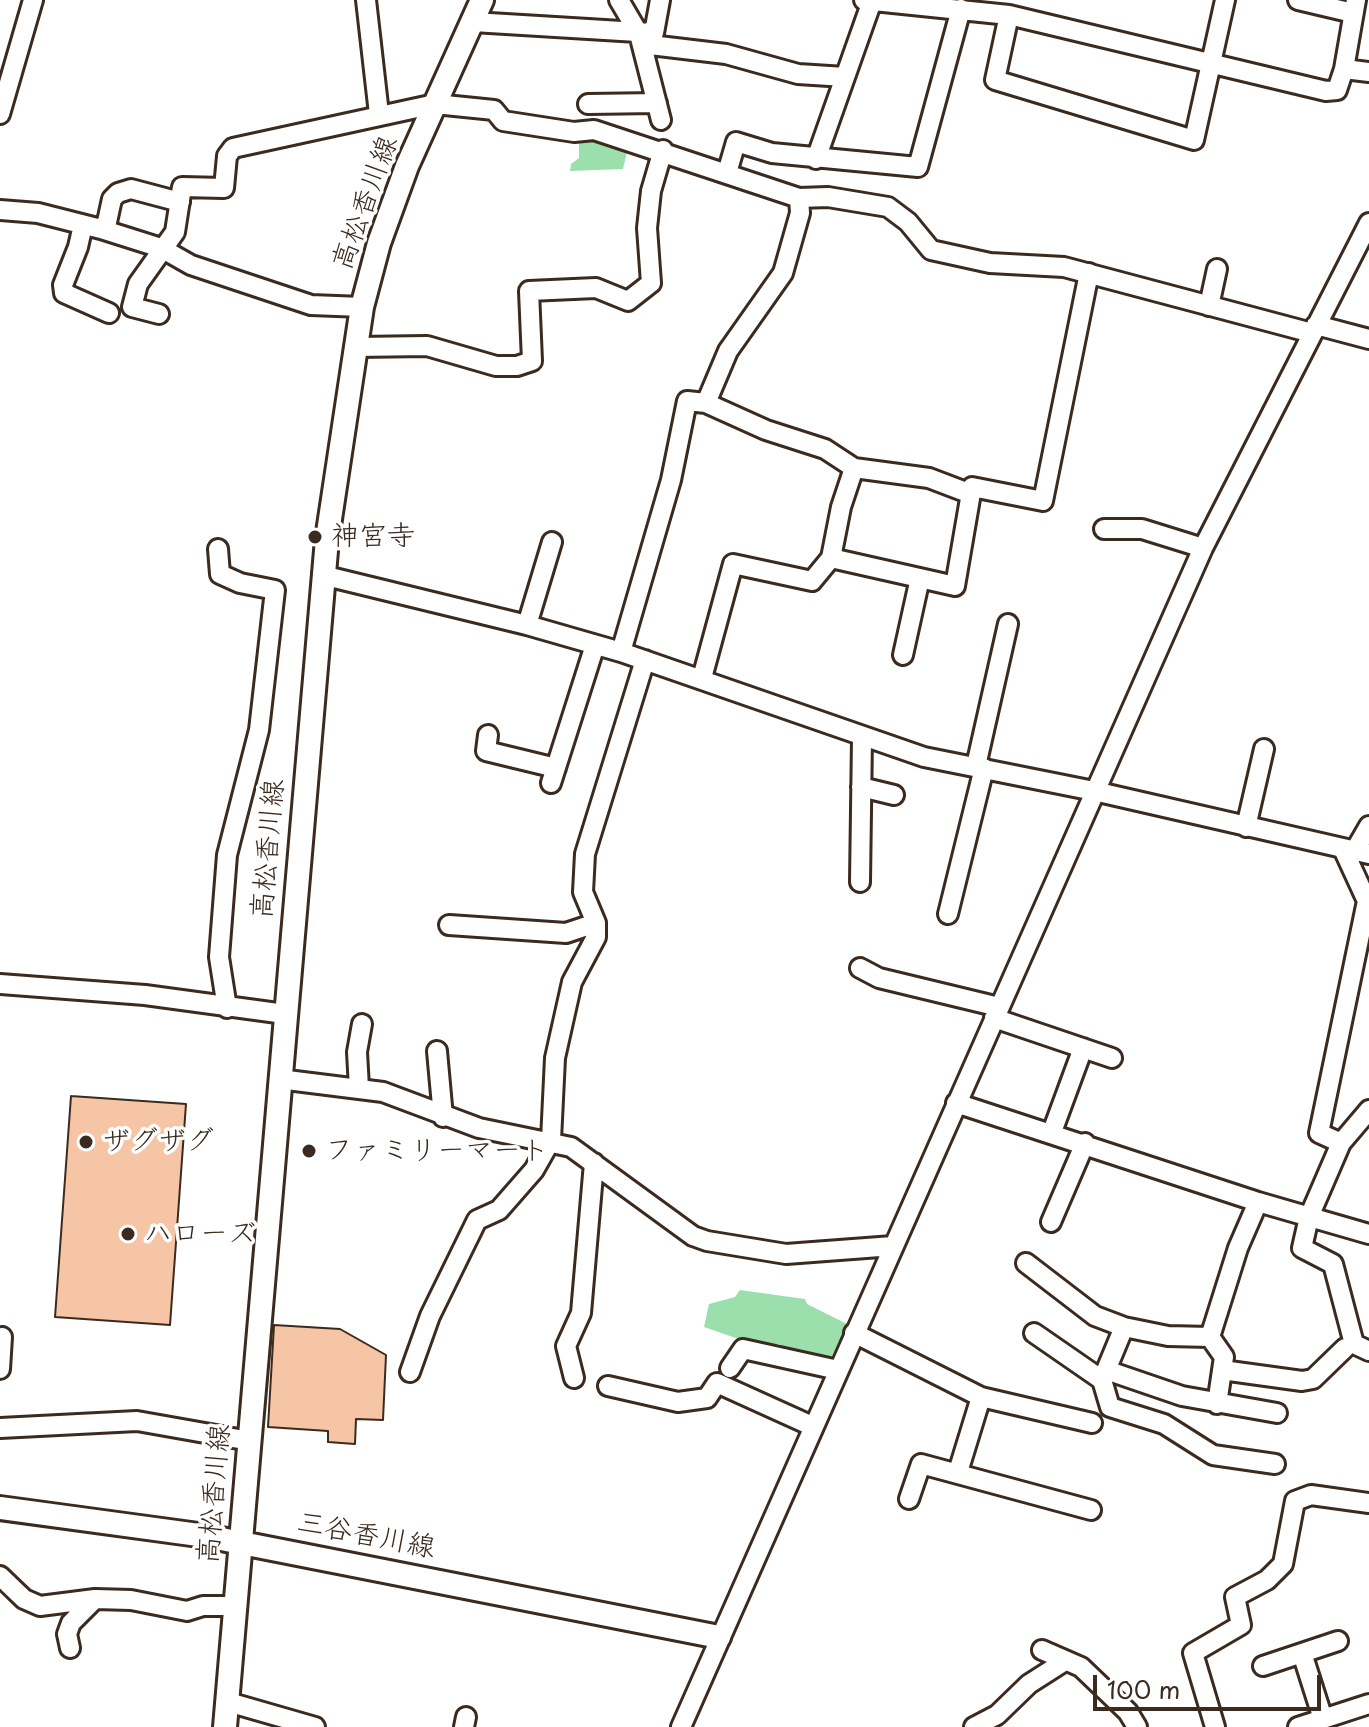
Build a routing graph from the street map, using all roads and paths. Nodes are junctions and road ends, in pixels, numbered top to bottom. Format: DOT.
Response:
graph roads {
  1 [pos="33,0"];
  2 [pos="366,0"];
  3 [pos="482,0"];
  4 [pos="619,0"];
  5 [pos="660,0"];
  6 [pos="864,0"];
  7 [pos="1225,0"];
  8 [pos="1298,0"];
  9 [pos="872,1"];
  10 [pos="929,3"];
  11 [pos="1354,6"];
  12 [pos="961,9"];
  13 [pos="1009,15"];
  14 [pos="473,22"];
  15 [pos="641,39"];
  16 [pos="1209,64"];
  17 [pos="1344,69"];
  18 [pos="1369,72"];
  19 [pos="845,77"];
  20 [pos="435,104"];
  21 [pos="588,104"];
  22 [pos="0,114"];
  23 [pos="379,114"];
  24 [pos="663,150"];
  25 [pos="816,159"];
  26 [pos="727,173"];
  27 [pos="799,198"];
  28 [pos="180,202"];
  29 [pos="0,210"];
  30 [pos="1369,223"];
  31 [pos="92,227"];
  32 [pos="161,248"];
  33 [pos="1217,269"];
  34 [pos="1089,273"];
  35 [pos="1209,306"];
  36 [pos="362,307"];
  37 [pos="109,313"];
  38 [pos="159,314"];
  39 [pos="1314,329"];
  40 [pos="1369,339"];
  41 [pos="356,347"];
  42 [pos="706,403"];
  43 [pos="854,468"];
  44 [pos="971,494"];
  45 [pos="1104,529"];
  46 [pos="552,542"];
  47 [pos="1203,548"];
  48 [pos="218,549"];
  49 [pos="831,558"];
  50 [pos="322,575"];
  51 [pos="920,578"];
  52 [pos="1008,624"];
  53 [pos="527,625"];
  54 [pos="595,645"];
  55 [pos="621,652"];
  56 [pos="903,655"];
  57 [pos="645,660"];
  58 [pos="702,678"];
  59 [pos="488,735"];
  60 [pos="862,738"];
  61 [pos="1264,749"];
  62 [pos="980,767"];
  63 [pos="861,787"];
  64 [pos="1094,791"];
  65 [pos="894,795"];
  66 [pos="1369,826"];
  67 [pos="1246,827"];
  68 [pos="1360,855"];
  69 [pos="860,882"];
  70 [pos="948,914"];
  71 [pos="596,923"];
  72 [pos="449,925"];
  73 [pos="860,968"];
  74 [pos="0,984"];
  75 [pos="227,1008"];
  76 [pos="996,1013"];
  77 [pos="285,1014"];
  78 [pos="362,1024"];
  79 [pos="1083,1048"];
  80 [pos="437,1051"];
  81 [pos="1112,1058"];
  82 [pos="279,1079"];
  83 [pos="359,1088"];
  84 [pos="956,1103"];
  85 [pos="1369,1110"];
  86 [pos="443,1117"];
  87 [pos="1052,1132"];
  88 [pos="551,1140"];
  89 [pos="1085,1143"];
  90 [pos="1341,1143"];
  91 [pos="594,1163"];
  92 [pos="1258,1202"];
  93 [pos="1309,1217"];
  94 [pos="1051,1222"];
  95 [pos="1369,1234"];
  96 [pos="893,1246"];
  97 [pos="1026,1263"];
  98 [pos="1124,1327"];
  99 [pos="854,1333"];
  100 [pos="1034,1333"];
  101 [pos="2,1337"];
  102 [pos="1210,1337"];
  103 [pos="1345,1348"];
  104 [pos="1369,1351"];
  105 [pos="730,1368"];
  106 [pos="0,1369"];
  107 [pos="838,1370"];
  108 [pos="1222,1370"];
  109 [pos="410,1372"];
  110 [pos="1104,1375"];
  111 [pos="574,1378"];
  112 [pos="608,1386"];
  113 [pos="981,1397"];
  114 [pos="1217,1404"];
  115 [pos="1277,1413"];
  116 [pos="1092,1423"];
  117 [pos="812,1426"];
  118 [pos="0,1428"];
  119 [pos="250,1441"];
  120 [pos="1275,1464"];
  121 [pos="958,1472"];
  122 [pos="909,1499"];
  123 [pos="1369,1503"];
  124 [pos="0,1508"];
  125 [pos="1091,1510"];
  126 [pos="242,1542"];
  127 [pos="0,1576"];
  128 [pos="95,1599"];
  129 [pos="235,1606"];
  130 [pos="719,1637"];
  131 [pos="1338,1641"];
  132 [pos="70,1648"];
  133 [pos="1042,1650"];
  134 [pos="1302,1653"];
  135 [pos="1065,1661"];
  136 [pos="1263,1666"];
  137 [pos="228,1702"];
  138 [pos="1369,1704"];
  139 [pos="1323,1719"];
  140 [pos="278,1722"];
  141 [pos="225,1727"];
  142 [pos="315,1727"];
  143 [pos="681,1727"];
  144 [pos="974,1727"];
  145 [pos="1137,1727"];
  146 [pos="1215,1727"];
  147 [pos="1298,1727"];
  1 -- 22 [label="street"];
  2 -- 23 [label="street"];
  3 -- 14 [label="main road, 高松香川線"];
  4 -- 15 [label="street"];
  5 -- 15 [label="street"];
  6 -- 9 [label="street"];
  7 -- 16 [label="street"];
  8 -- 11 [label="street"];
  9 -- 10 [label="street"];
  9 -- 19 [label="street"];
  10 -- 12 [label="street"];
  11 -- 17 [label="street"];
  12 -- 13 [label="street"];
  12 -- 25 [label="street"];
  13 -- 16 [label="street"];
  13 -- 16 [label="street"];
  14 -- 15 [label="street"];
  14 -- 20 [label="main road, 高松香川線"];
  15 -- 19 [label="street"];
  15 -- 21 [label="street"];
  16 -- 17 [label="street"];
  17 -- 18 [label="street"];
  19 -- 25 [label="street"];
  20 -- 23 [label="street"];
  20 -- 24 [label="street"];
  20 -- 36 [label="main road, 高松香川線"];
  23 -- 28 [label="street"];
  24 -- 26 [label="street"];
  24 -- 41 [label="street"];
  25 -- 26 [label="street"];
  26 -- 27 [label="street"];
  27 -- 34 [label="street"];
  27 -- 42 [label="street"];
  28 -- 31 [label="street"];
  28 -- 32 [label="street"];
  29 -- 31 [label="street"];
  30 -- 39 [label="street"];
  31 -- 32 [label="street"];
  31 -- 37 [label="street"];
  32 -- 36 [label="street"];
  32 -- 38 [label="street"];
  33 -- 35 [label="street"];
  34 -- 35 [label="street"];
  34 -- 44 [label="street"];
  35 -- 39 [label="street"];
  36 -- 41 [label="main road, 高松香川線"];
  39 -- 40 [label="street"];
  39 -- 47 [label="street"];
  41 -- 50 [label="main road, 高松香川線"];
  42 -- 43 [label="street"];
  42 -- 55 [label="street"];
  43 -- 44 [label="street"];
  43 -- 49 [label="street"];
  44 -- 51 [label="street"];
  45 -- 47 [label="street"];
  46 -- 53 [label="street"];
  47 -- 64 [label="street"];
  48 -- 75 [label="street"];
  49 -- 51 [label="street"];
  49 -- 58 [label="street"];
  50 -- 53 [label="street"];
  50 -- 77 [label="main road, 高松香川線"];
  51 -- 56 [label="street"];
  52 -- 62 [label="street"];
  53 -- 54 [label="street"];
  54 -- 55 [label="street"];
  54 -- 59 [label="street"];
  55 -- 57 [label="street"];
  57 -- 58 [label="street"];
  57 -- 71 [label="street"];
  58 -- 60 [label="street"];
  60 -- 62 [label="street"];
  60 -- 63 [label="street"];
  61 -- 67 [label="street"];
  62 -- 64 [label="street"];
  62 -- 70 [label="street"];
  63 -- 65 [label="street"];
  63 -- 69 [label="street"];
  64 -- 67 [label="street"];
  64 -- 76 [label="street"];
  66 -- 68 [label="street"];
  67 -- 68 [label="street"];
  68 -- 90 [label="street"];
  71 -- 72 [label="street"];
  71 -- 88 [label="street"];
  73 -- 76 [label="street"];
  74 -- 75 [label="street"];
  75 -- 77 [label="street"];
  76 -- 79 [label="street"];
  76 -- 84 [label="street"];
  77 -- 82 [label="main road, 高松香川線"];
  78 -- 83 [label="street"];
  79 -- 81 [label="street"];
  79 -- 87 [label="street"];
  80 -- 86 [label="street"];
  82 -- 83 [label="street"];
  82 -- 119 [label="main road, 高松香川線"];
  83 -- 86 [label="street"];
  84 -- 87 [label="street"];
  84 -- 96 [label="street"];
  85 -- 90 [label="street"];
  86 -- 88 [label="street"];
  87 -- 89 [label="street"];
  88 -- 91 [label="street"];
  88 -- 109 [label="street"];
  89 -- 92 [label="street"];
  89 -- 94 [label="street"];
  90 -- 93 [label="street"];
  91 -- 96 [label="street"];
  91 -- 111 [label="street"];
  92 -- 93 [label="street"];
  92 -- 102 [label="street"];
  93 -- 95 [label="street"];
  93 -- 104 [label="street"];
  96 -- 99 [label="street"];
  97 -- 98 [label="street"];
  98 -- 102 [label="street"];
  98 -- 110 [label="street"];
  99 -- 107 [label="street"];
  99 -- 113 [label="street"];
  100 -- 110 [label="street"];
  101 -- 106 [label="street"];
  102 -- 108 [label="street"];
  103 -- 108 [label="street"];
  105 -- 107 [label="street"];
  107 -- 117 [label="street"];
  108 -- 114 [label="street"];
  110 -- 114 [label="street"];
  110 -- 120 [label="street"];
  112 -- 117 [label="street"];
  113 -- 116 [label="street"];
  113 -- 121 [label="street"];
  114 -- 115 [label="street"];
  117 -- 130 [label="street"];
  118 -- 119 [label="street"];
  119 -- 126 [label="main road, 高松香川線"];
  121 -- 122 [label="street"];
  121 -- 125 [label="street"];
  123 -- 146 [label="street"];
  124 -- 126 [label="main road, 三谷香川線"];
  126 -- 129 [label="main road, 高松香川線"];
  126 -- 130 [label="main road, 三谷香川線"];
  127 -- 128 [label="street"];
  128 -- 129 [label="street"];
  128 -- 132 [label="street"];
  129 -- 137 [label="main road, 高松香川線"];
  130 -- 143 [label="street"];
  131 -- 134 [label="street"];
  133 -- 135 [label="street"];
  134 -- 136 [label="street"];
  134 -- 139 [label="street"];
  135 -- 144 [label="street"];
  135 -- 145 [label="street"];
  137 -- 140 [label="street"];
  137 -- 141 [label="main road, 高松香川線"];
  138 -- 139 [label="street"];
  139 -- 147 [label="street"];
  140 -- 142 [label="street"];
}
